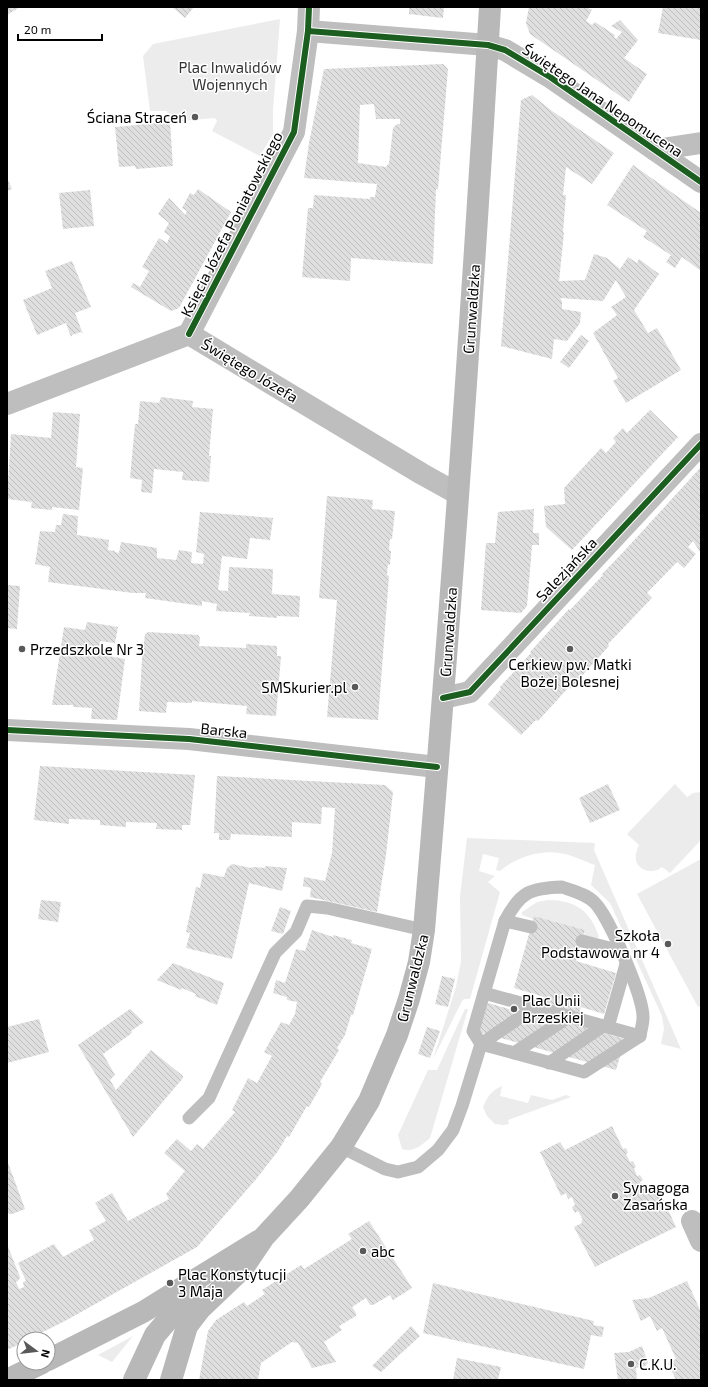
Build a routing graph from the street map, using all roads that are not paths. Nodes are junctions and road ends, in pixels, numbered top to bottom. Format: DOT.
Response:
graph roads {
  1 [pos="309,7"];
  2 [pos="490,7"];
  3 [pos="308,31"];
  4 [pos="488,45"];
  5 [pos="701,143"];
  6 [pos="655,150"];
  7 [pos="701,182"];
  8 [pos="189,334"];
  9 [pos="7,404"];
  10 [pos="701,444"];
  11 [pos="458,494"];
  12 [pos="443,698"];
  13 [pos="7,730"];
  14 [pos="437,767"];
  15 [pos="505,921"];
  16 [pos="531,927"];
  17 [pos="424,930"];
  18 [pos="582,941"];
  19 [pos="621,952"];
  20 [pos="626,964"];
  21 [pos="484,993"];
  22 [pos="535,1007"];
  23 [pos="570,1016"];
  24 [pos="606,1027"];
  25 [pos="640,1036"];
  26 [pos="480,1044"];
  27 [pos="514,1053"];
  28 [pos="549,1063"];
  29 [pos="189,1118"];
  30 [pos="341,1147"];
  31 [pos="692,1221"];
  32 [pos="264,1237"];
  33 [pos="701,1241"];
  34 [pos="210,1271"];
  35 [pos="56,1356"];
  36 [pos="26,1371"];
  37 [pos="7,1380"];
  38 [pos="134,1380"];
  39 [pos="171,1380"];
  1 -- 3 [label="street, Księcia Józefa Poniatowskiego"];
  2 -- 4 [label="main road, Grunwaldzka"];
  3 -- 4 [label="street, Świętego Jana Nepomucena"];
  3 -- 8 [label="street, Księcia Józefa Poniatowskiego"];
  4 -- 6 [label="street, Świętego Jana Nepomucena"];
  4 -- 11 [label="main road, Grunwaldzka"];
  5 -- 6 [label="street"];
  6 -- 7 [label="street, Świętego Jana Nepomucena"];
  8 -- 9 [label="street, Świętego Józefa"];
  8 -- 11 [label="street, Świętego Józefa"];
  10 -- 12 [label="street, Salezjańska"];
  11 -- 12 [label="main road, Grunwaldzka"];
  12 -- 14 [label="main road, Grunwaldzka"];
  13 -- 14 [label="street, Barska"];
  14 -- 17 [label="main road, Grunwaldzka"];
  15 -- 16 [label="lane"];
  15 -- 19 [label="lane"];
  15 -- 21 [label="lane"];
  17 -- 29 [label="lane"];
  17 -- 30 [label="main road, Grunwaldzka"];
  18 -- 19 [label="lane"];
  19 -- 20 [label="lane"];
  20 -- 24 [label="lane"];
  20 -- 25 [label="lane"];
  21 -- 22 [label="lane"];
  21 -- 26 [label="lane"];
  22 -- 23 [label="lane"];
  22 -- 26 [label="lane"];
  23 -- 24 [label="lane"];
  23 -- 27 [label="lane"];
  24 -- 25 [label="lane"];
  24 -- 28 [label="lane"];
  25 -- 28 [label="lane"];
  26 -- 27 [label="lane"];
  26 -- 30 [label="lane"];
  27 -- 28 [label="lane"];
  30 -- 32 [label="main road, Grunwaldzka"];
  31 -- 33 [label="street"];
  32 -- 34 [label="main road"];
  32 -- 39 [label="main road"];
  34 -- 35 [label="main road"];
  34 -- 38 [label="main road"];
  36 -- 37 [label="main road"];
}
